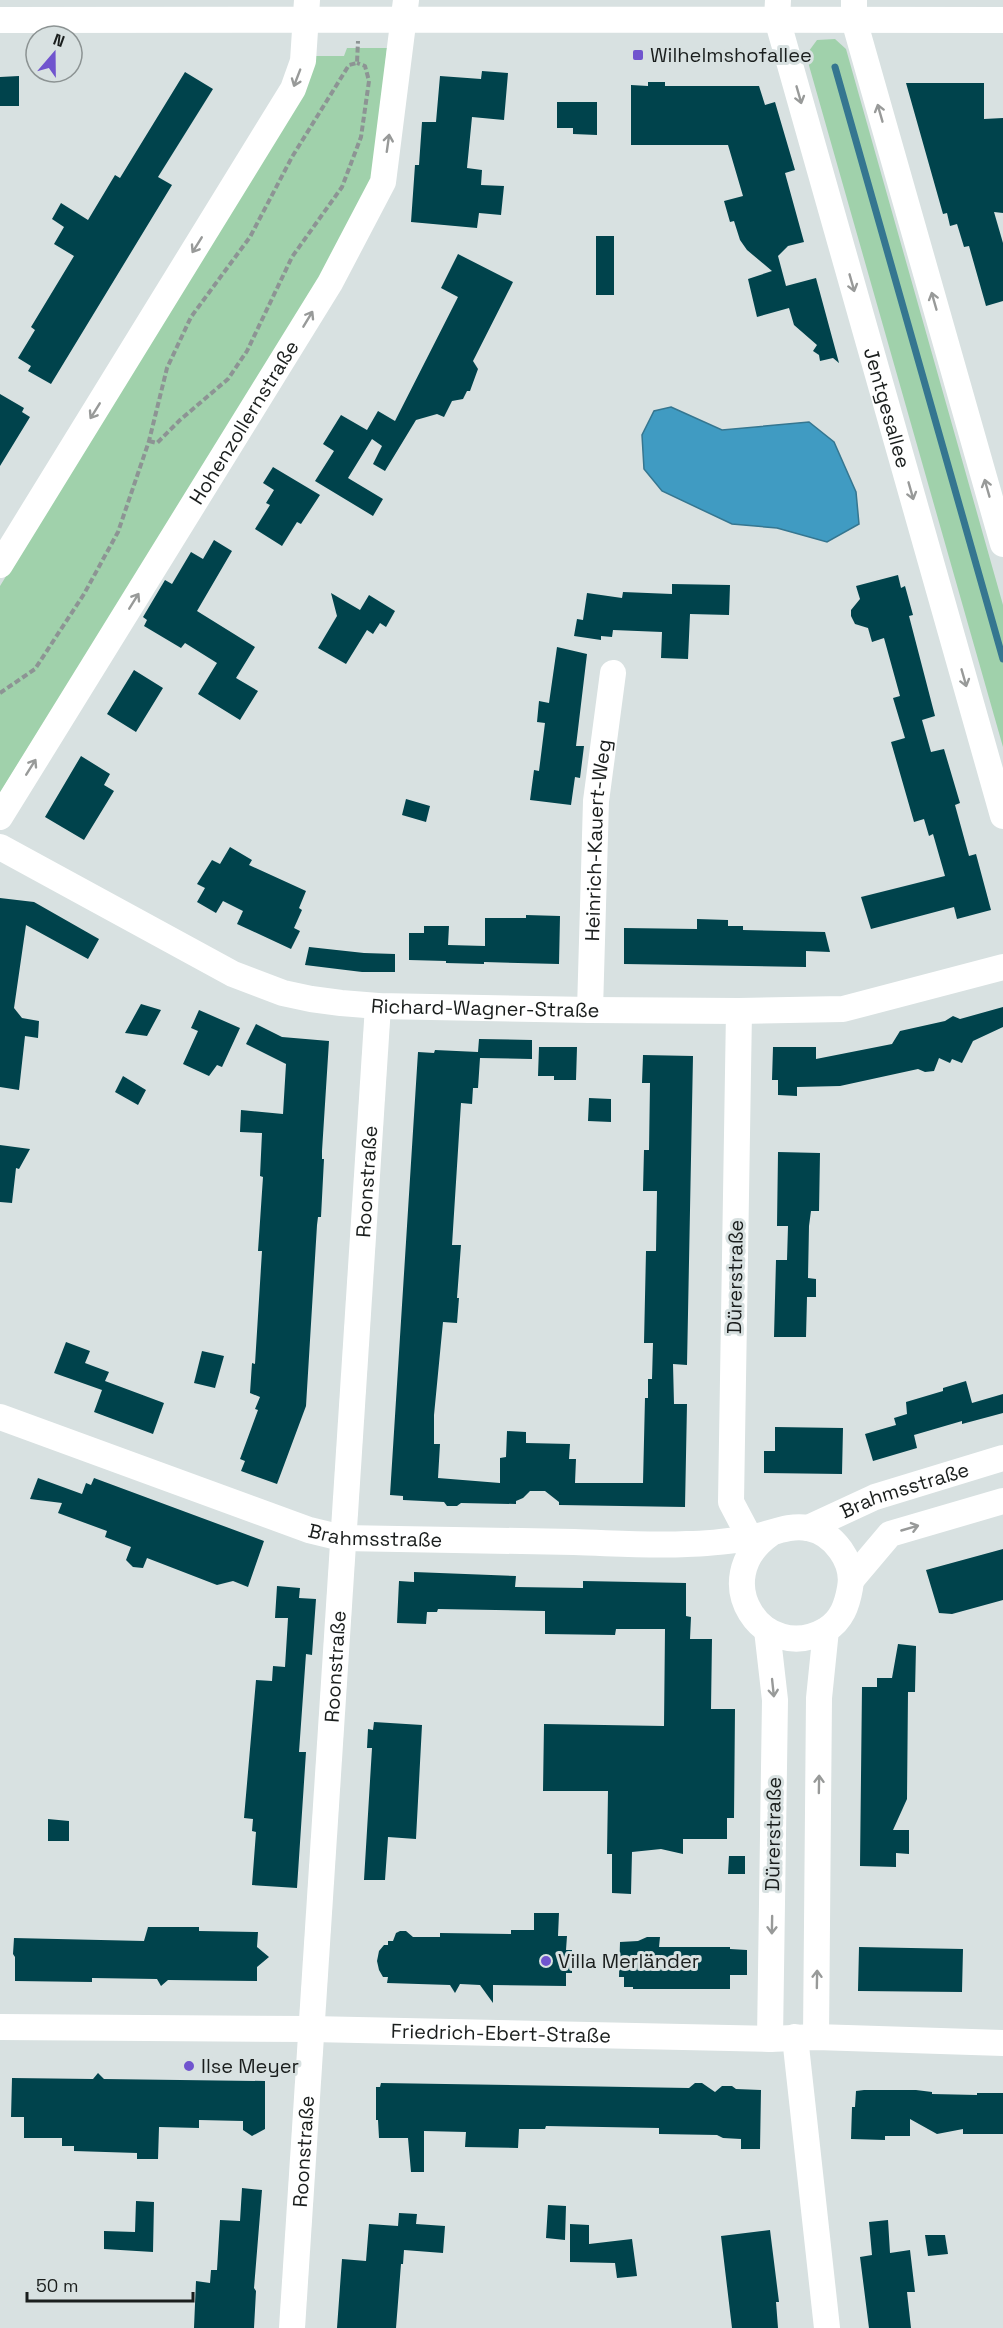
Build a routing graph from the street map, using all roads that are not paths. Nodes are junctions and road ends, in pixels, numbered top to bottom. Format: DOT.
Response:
graph roads {
  1 [pos="778,9"];
  2 [pos="306,10"];
  3 [pos="406,10"];
  4 [pos="854,10"];
  5 [pos="0,20"];
  6 [pos="1003,21"];
  7 [pos="1003,544"];
  8 [pos="0,565"];
  9 [pos="614,673"];
  10 [pos="0,816"];
  11 [pos="1003,816"];
  12 [pos="0,847"];
  13 [pos="1003,967"];
  14 [pos="378,1006"];
  15 [pos="590,1010"];
  16 [pos="739,1011"];
  17 [pos="0,1417"];
  18 [pos="1003,1458"];
  19 [pos="1003,1501"];
  20 [pos="808,1528"];
  21 [pos="760,1536"];
  22 [pos="342,1538"];
  23 [pos="852,1579"];
  24 [pos="826,1629"];
  25 [pos="767,1630"];
  26 [pos="0,2028"];
  27 [pos="311,2030"];
  28 [pos="794,2038"];
  29 [pos="1003,2043"];
  30 [pos="292,2328"];
  31 [pos="826,2328"];
  1 -- 3 [label="street"];
  1 -- 4 [label="street"];
  1 -- 11 [label="street, Jentgesallee, one-way"];
  2 -- 3 [label="street"];
  2 -- 5 [label="street"];
  2 -- 8 [label="street, one-way"];
  10 -- 3 [label="street, Hohenzollernstraße, one-way"];
  4 -- 6 [label="street"];
  7 -- 4 [label="street, one-way"];
  9 -- 15 [label="street, Heinrich-Kauert-Weg"];
  12 -- 14 [label="street, Richard-Wagner-Straße"];
  13 -- 16 [label="street, Richard-Wagner-Straße"];
  14 -- 15 [label="street, Richard-Wagner-Straße"];
  14 -- 22 [label="street, Roonstraße"];
  15 -- 16 [label="street, Richard-Wagner-Straße"];
  16 -- 21 [label="street, Dürerstraße"];
  17 -- 22 [label="street, Brahmsstraße"];
  18 -- 20 [label="street, Brahmsstraße"];
  23 -- 19 [label="street, Brahmsstraße, one-way"];
  20 -- 21 [label="street"];
  20 -- 23 [label="street"];
  21 -- 22 [label="street, Brahmsstraße"];
  21 -- 25 [label="street"];
  22 -- 27 [label="street, Roonstraße"];
  23 -- 24 [label="street"];
  24 -- 25 [label="street"];
  28 -- 24 [label="street, Dürerstraße, one-way"];
  25 -- 28 [label="street, Dürerstraße, one-way"];
  26 -- 27 [label="street, Friedrich-Ebert-Straße"];
  27 -- 28 [label="street, Friedrich-Ebert-Straße"];
  27 -- 30 [label="street, Roonstraße"];
  28 -- 29 [label="street, Friedrich-Ebert-Straße"];
  28 -- 31 [label="street, Dürerstraße"];
}
